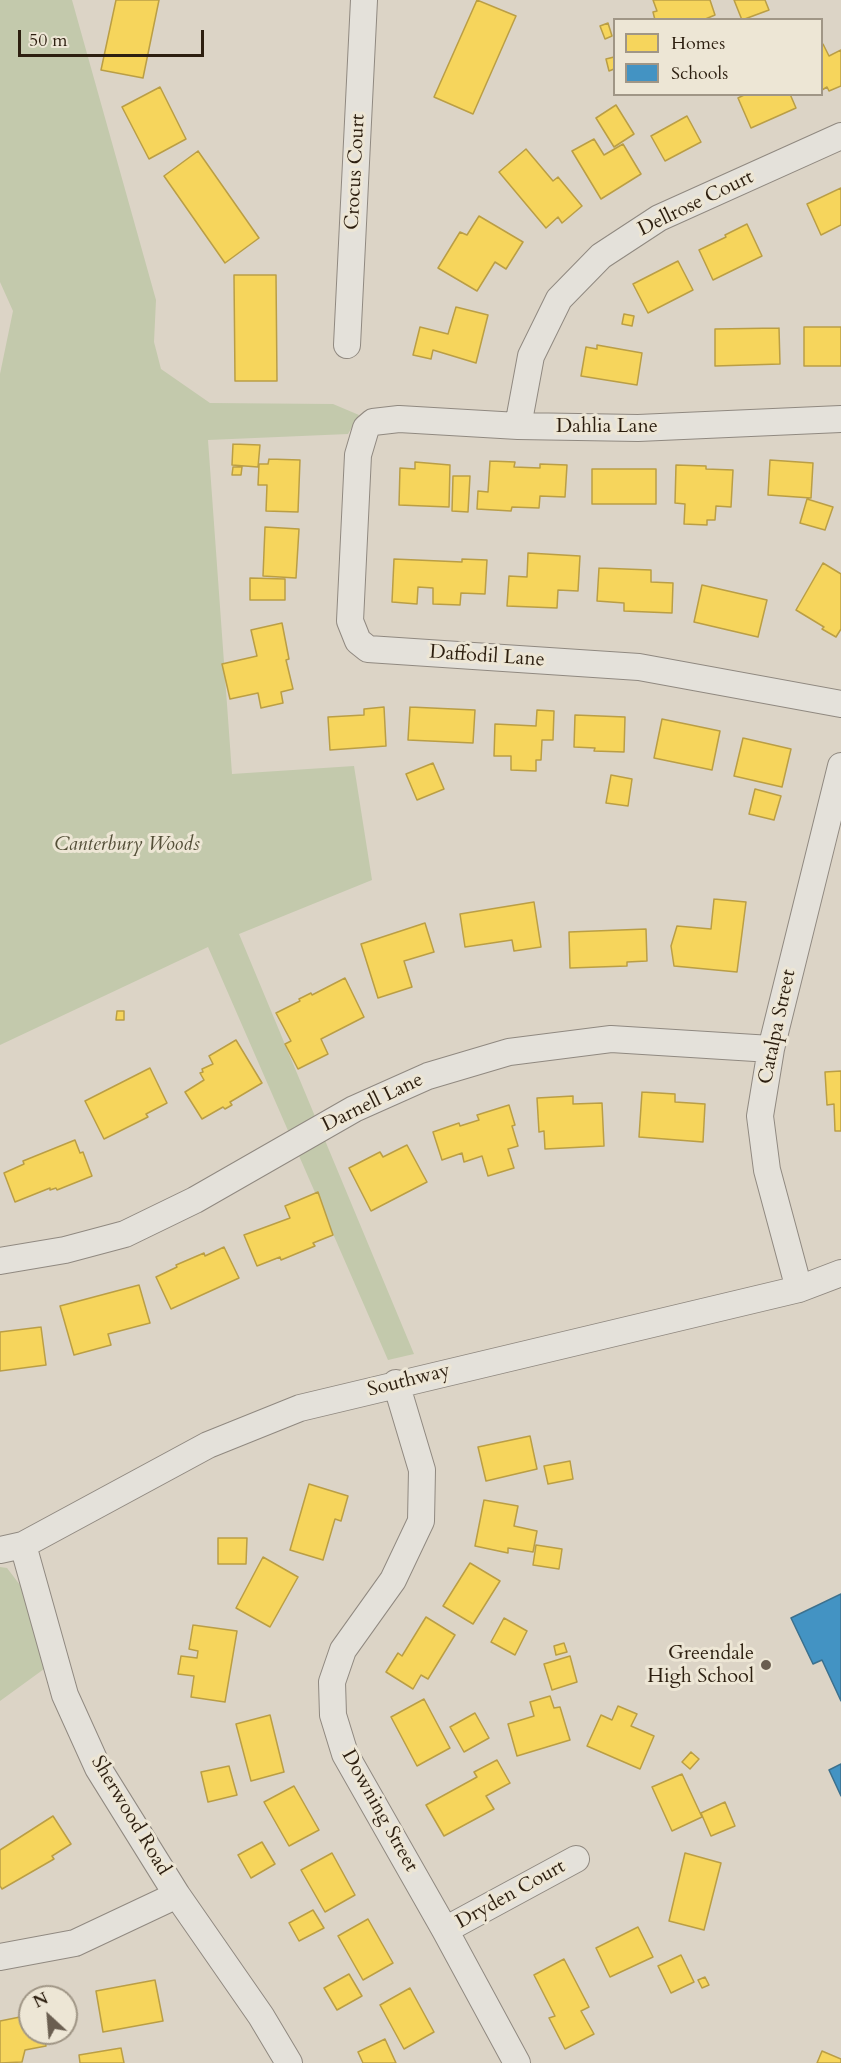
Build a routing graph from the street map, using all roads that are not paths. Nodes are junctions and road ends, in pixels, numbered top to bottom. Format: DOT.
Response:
graph roads {
  1 [pos="364,0"];
  2 [pos="841,136"];
  3 [pos="347,345"];
  4 [pos="841,419"];
  5 [pos="373,422"];
  6 [pos="518,426"];
  7 [pos="841,704"];
  8 [pos="841,766"];
  9 [pos="771,1049"];
  10 [pos="0,1261"];
  11 [pos="841,1273"];
  12 [pos="799,1289"];
  13 [pos="396,1383"];
  14 [pos="12,1548"];
  15 [pos="576,1859"];
  16 [pos="177,1895"];
  17 [pos="445,1930"];
  18 [pos="0,1957"];
  19 [pos="289,2063"];
  20 [pos="517,2063"];
  1 -- 3 [label="street, Crocus Court"];
  2 -- 6 [label="street, Dellrose Court"];
  4 -- 6 [label="street, Dahlia Lane"];
  5 -- 6 [label="street, Dahlia Lane"];
  5 -- 7 [label="street, Daffodil Lane"];
  8 -- 9 [label="street, Catalpa Street"];
  9 -- 10 [label="street, Darnell Lane"];
  9 -- 12 [label="street, Catalpa Street"];
  11 -- 12 [label="street, Southway"];
  12 -- 13 [label="street, Southway"];
  13 -- 14 [label="street, Southway"];
  13 -- 17 [label="street, Downing Street"];
  14 -- 16 [label="street, Sherwood Road"];
  15 -- 17 [label="street, Dryden Court"];
  16 -- 18 [label="street"];
  16 -- 19 [label="street, Sherwood Road"];
  17 -- 20 [label="street, Downing Street"];
}
